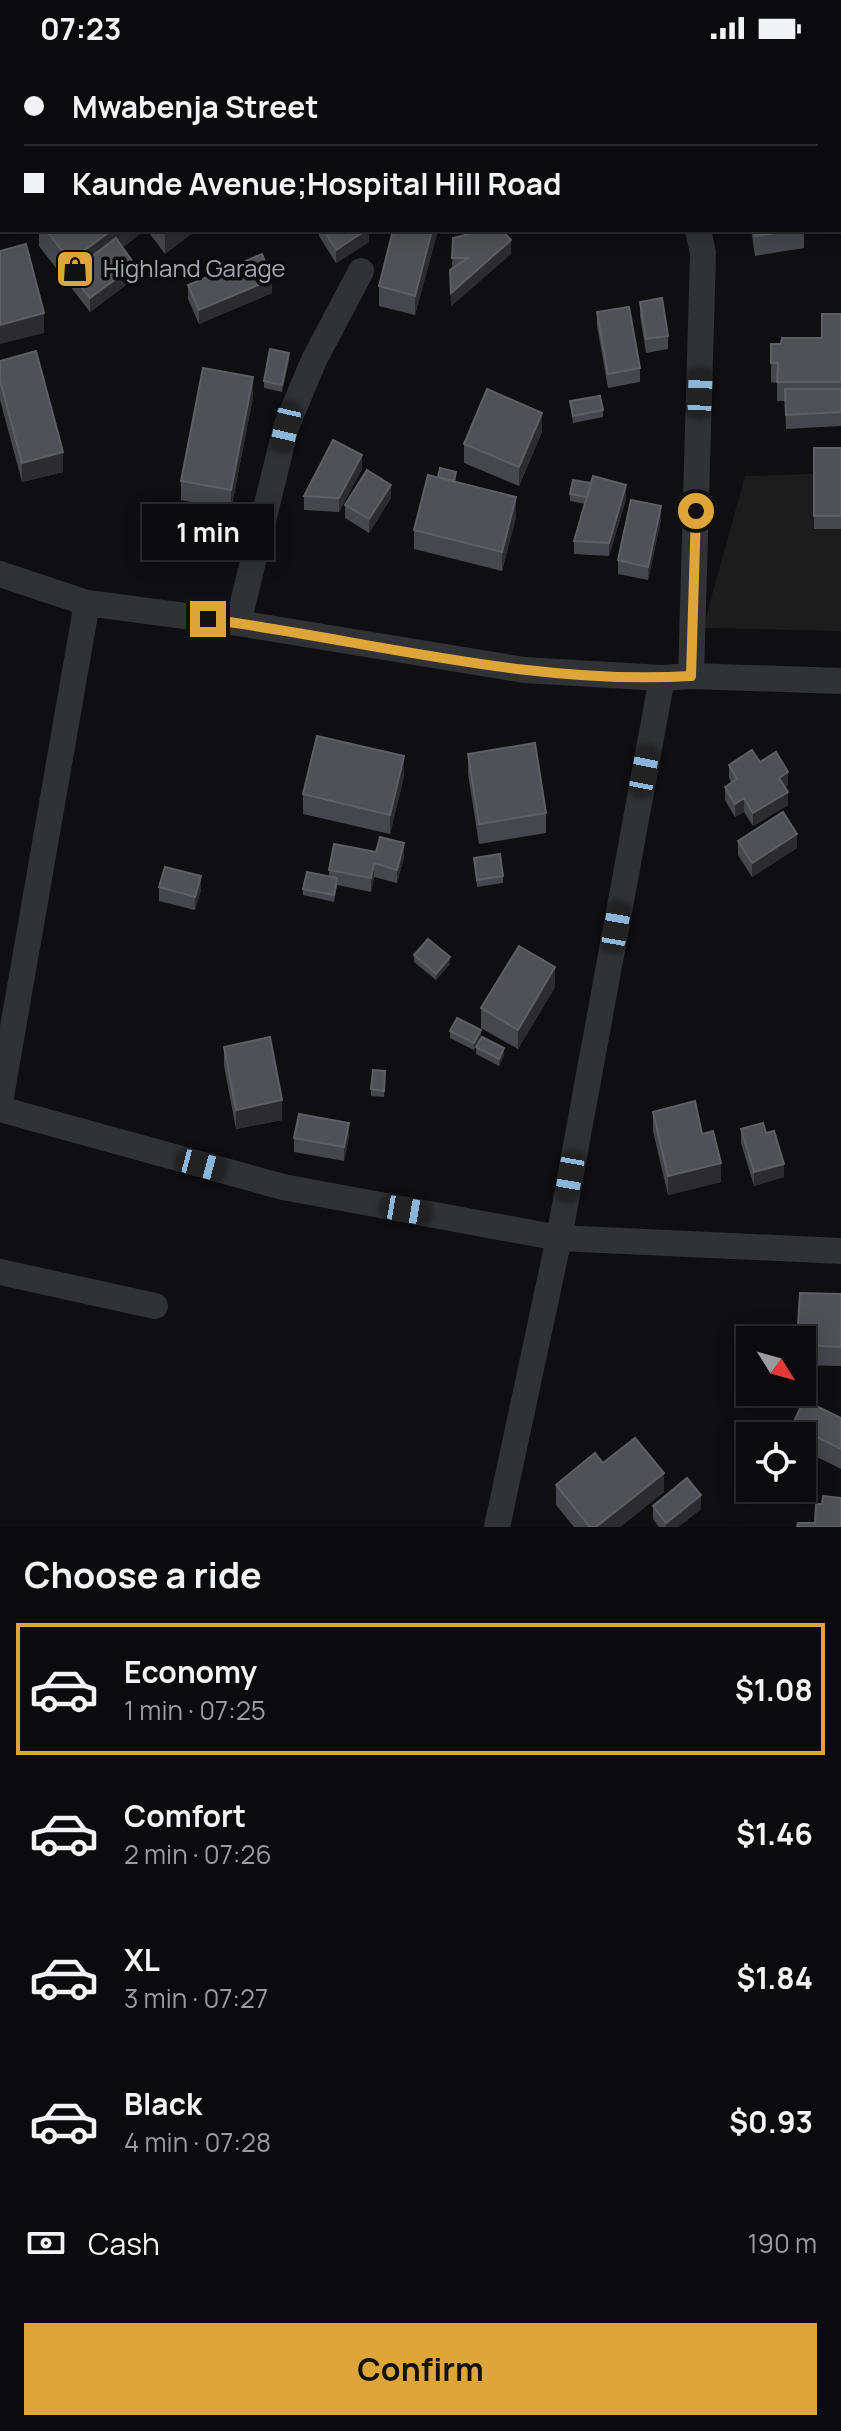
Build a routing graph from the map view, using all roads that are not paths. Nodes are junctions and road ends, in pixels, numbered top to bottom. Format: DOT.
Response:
graph roads {
  1 [pos="698,232"];
  2 [pos="361,271"];
  3 [pos="0,574"];
  4 [pos="87,603"];
  5 [pos="238,623"];
  6 [pos="691,676"];
  7 [pos="662,678"];
  8 [pos="841,681"];
  9 [pos="0,1102"];
  10 [pos="0,1109"];
  11 [pos="559,1238"];
  12 [pos="841,1251"];
  13 [pos="0,1272"];
  14 [pos="155,1306"];
  15 [pos="497,1527"];
  1 -- 6 [label="street"];
  2 -- 5 [label="street"];
  3 -- 4 [label="street"];
  4 -- 5 [label="street"];
  4 -- 9 [label="street"];
  5 -- 7 [label="street"];
  6 -- 7 [label="street"];
  6 -- 8 [label="street"];
  7 -- 11 [label="street"];
  10 -- 11 [label="street"];
  11 -- 12 [label="street"];
  11 -- 15 [label="street"];
  13 -- 14 [label="street"];
}
